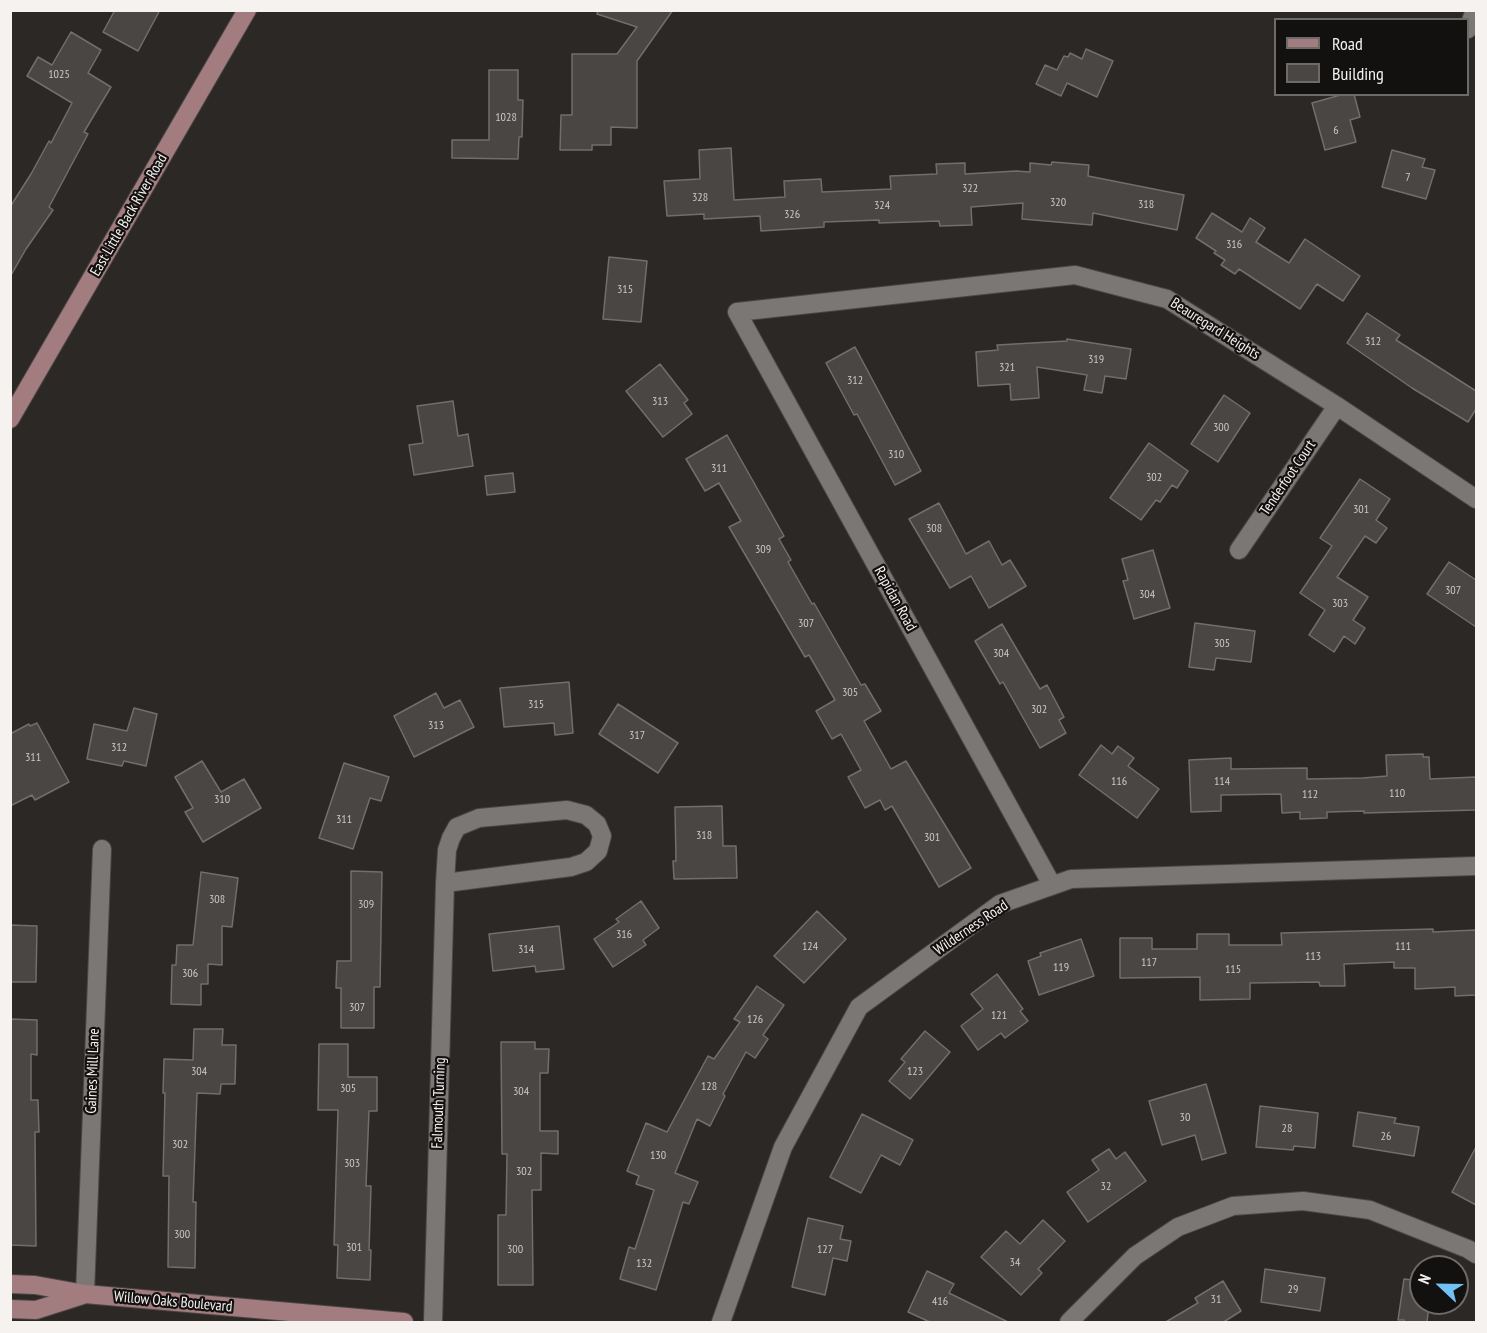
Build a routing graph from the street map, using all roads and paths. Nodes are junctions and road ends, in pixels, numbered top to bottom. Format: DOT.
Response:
graph roads {
  1 [pos="247,10"];
  2 [pos="1476,10"];
  3 [pos="1469,25"];
  4 [pos="737,312"];
  5 [pos="1337,406"];
  6 [pos="10,419"];
  7 [pos="1476,499"];
  8 [pos="1239,550"];
  9 [pos="102,849"];
  10 [pos="1476,866"];
  11 [pos="445,883"];
  12 [pos="1052,885"];
  13 [pos="1476,1254"];
  14 [pos="10,1284"];
  15 [pos="85,1294"];
  16 [pos="10,1309"];
  17 [pos="404,1323"];
  18 [pos="433,1323"];
  19 [pos="721,1323"];
  20 [pos="1069,1323"];
  1 -- 6 [label="street, East Little Back River Road"];
  2 -- 3 [label="street"];
  4 -- 5 [label="street, Beauregard Heights"];
  4 -- 12 [label="street, Rapidan Road"];
  5 -- 7 [label="street, Beauregard Heights"];
  5 -- 8 [label="street, Tenderfoot Court"];
  9 -- 15 [label="street, Gaines Mill Lane"];
  10 -- 12 [label="street, Wilderness Road"];
  11 -- 11 [label="street, Falmouth Turning"];
  11 -- 18 [label="street, Falmouth Turning"];
  12 -- 19 [label="street, Wilderness Road"];
  13 -- 20 [label="street"];
  14 -- 15 [label="street, Willow Oaks Boulevard"];
  15 -- 16 [label="street, Willow Oaks Boulevard"];
  15 -- 17 [label="street, Willow Oaks Boulevard"];
}
